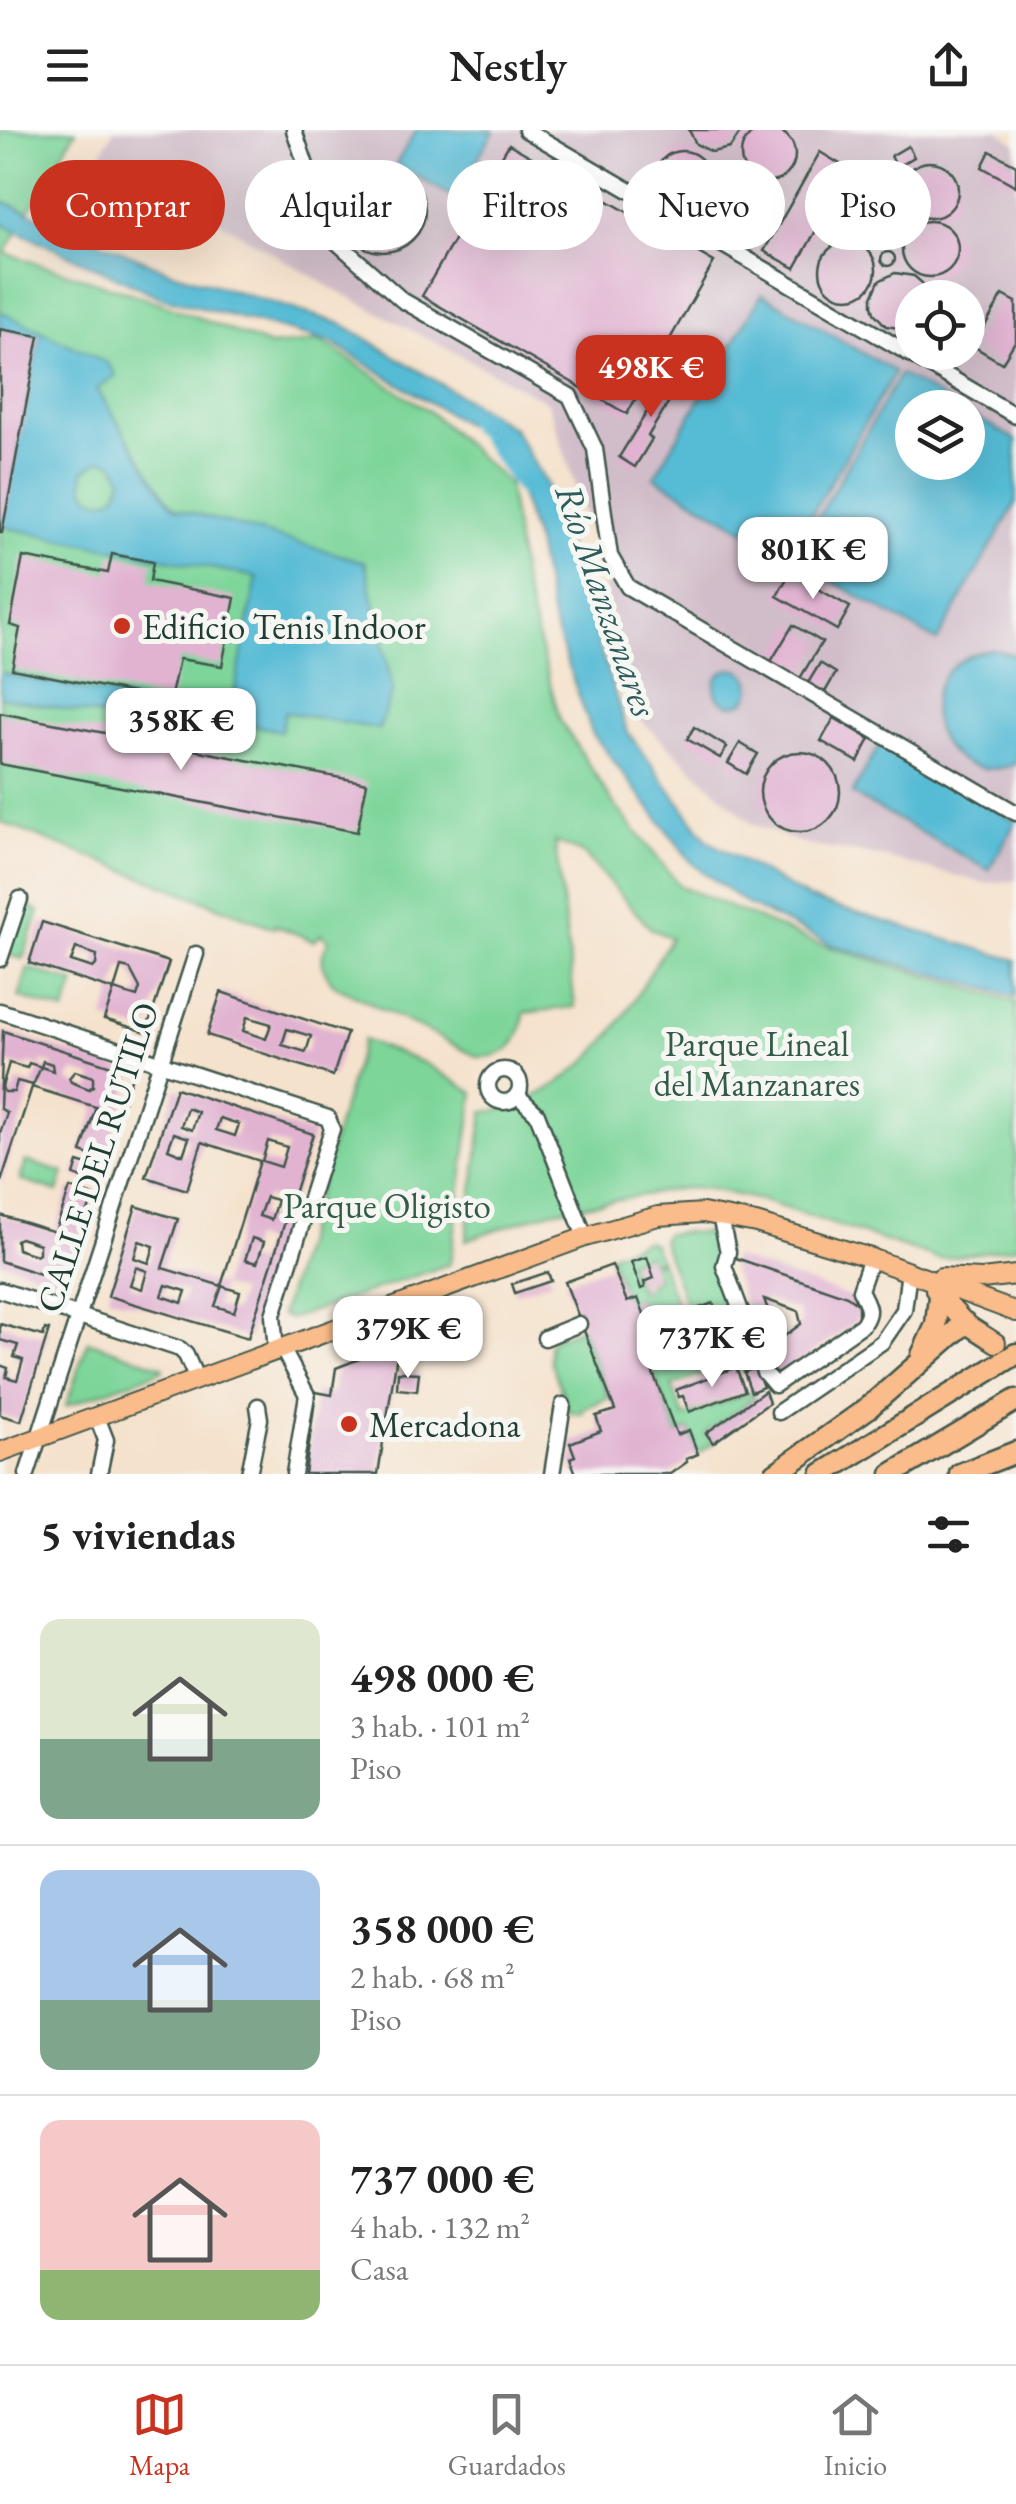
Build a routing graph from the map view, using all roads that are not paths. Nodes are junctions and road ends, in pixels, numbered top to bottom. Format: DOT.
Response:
graph roads {
  1 [pos="294,130"];
  2 [pos="526,130"];
  3 [pos="1016,416"];
  4 [pos="1016,813"];
  5 [pos="20,899"];
  6 [pos="196,954"];
  7 [pos="0,959"];
  8 [pos="0,1011"];
  9 [pos="159,1062"];
  10 [pos="517,1094"];
  11 [pos="720,1216"];
  12 [pos="584,1237"];
  13 [pos="871,1258"];
  14 [pos="915,1273"];
  15 [pos="1016,1277"];
  16 [pos="0,1290"];
  17 [pos="940,1296"];
  18 [pos="988,1302"];
  19 [pos="1016,1312"];
  20 [pos="77,1315"];
  21 [pos="965,1323"];
  22 [pos="578,1324"];
  23 [pos="545,1338"];
  24 [pos="280,1351"];
  25 [pos="1009,1351"];
  26 [pos="908,1373"];
  27 [pos="197,1380"];
  28 [pos="1016,1400"];
  29 [pos="562,1405"];
  30 [pos="258,1406"];
  31 [pos="778,1412"];
  32 [pos="96,1417"];
  33 [pos="38,1438"];
  34 [pos="0,1452"];
  35 [pos="1016,1452"];
  36 [pos="26,1474"];
  37 [pos="99,1474"];
  38 [pos="249,1474"];
  39 [pos="294,1474"];
  40 [pos="552,1474"];
  41 [pos="776,1474"];
  42 [pos="822,1474"];
  43 [pos="892,1474"];
  44 [pos="960,1474"];
  1 -- 4 [label="street"];
  2 -- 3 [label="street"];
  5 -- 7 [label="street"];
  6 -- 9 [label="street, CALLE DEL RUTILO"];
  8 -- 9 [label="street"];
  9 -- 20 [label="street, CALLE DEL RUTILO"];
  9 -- 24 [label="street"];
  10 -- 12 [label="street"];
  11 -- 12 [label="main road"];
  11 -- 13 [label="main road"];
  11 -- 13 [label="street"];
  12 -- 24 [label="main road"];
  13 -- 14 [label="main road"];
  14 -- 15 [label="main road"];
  14 -- 17 [label="main road"];
  14 -- 18 [label="main road"];
  14 -- 31 [label="street"];
  15 -- 18 [label="main road"];
  16 -- 20 [label="street"];
  17 -- 21 [label="main road"];
  17 -- 26 [label="highway"];
  18 -- 19 [label="main road"];
  18 -- 21 [label="main road"];
  18 -- 25 [label="main road"];
  20 -- 27 [label="street"];
  20 -- 33 [label="street, CALLE DEL RUTILO"];
  21 -- 25 [label="main road"];
  21 -- 26 [label="highway"];
  22 -- 23 [label="street"];
  24 -- 27 [label="main road"];
  24 -- 39 [label="street"];
  25 -- 42 [label="highway"];
  26 -- 41 [label="highway"];
  27 -- 32 [label="main road"];
  28 -- 43 [label="highway"];
  29 -- 40 [label="street"];
  30 -- 38 [label="street"];
  32 -- 33 [label="main road"];
  32 -- 37 [label="street"];
  33 -- 34 [label="main road"];
  33 -- 36 [label="street, CALLE DEL RUTILO"];
  35 -- 44 [label="highway"];
}
